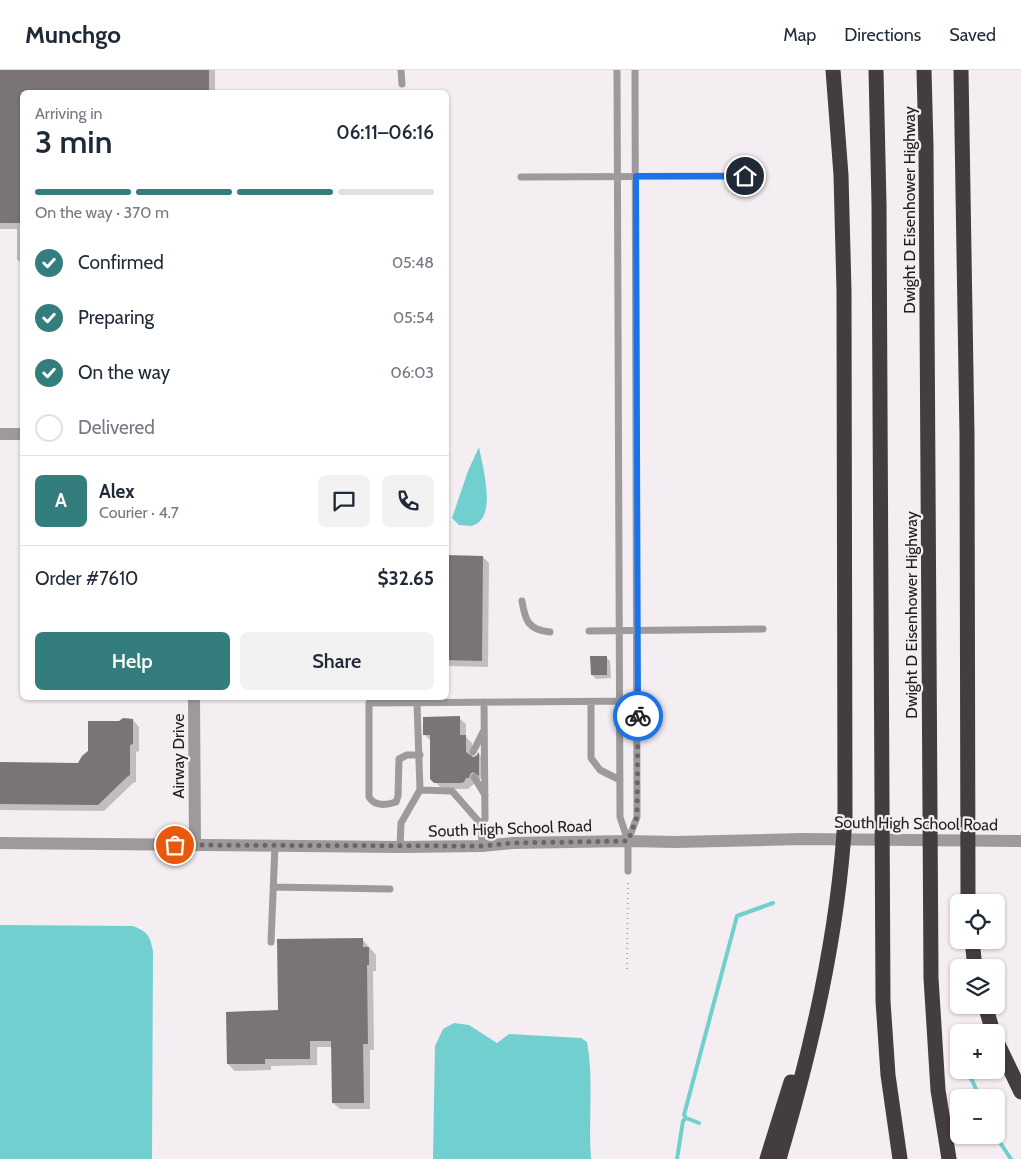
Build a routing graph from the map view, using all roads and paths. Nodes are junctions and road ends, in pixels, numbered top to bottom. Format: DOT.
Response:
graph roads {
  1 [pos="402,70"];
  2 [pos="617,70"];
  3 [pos="636,70"];
  4 [pos="833,70"];
  5 [pos="876,70"];
  6 [pos="924,70"];
  7 [pos="961,70"];
  8 [pos="402,84"];
  9 [pos="618,176"];
  10 [pos="636,176"];
  11 [pos="761,176"];
  12 [pos="521,178"];
  13 [pos="0,434"];
  14 [pos="20,434"];
  15 [pos="522,601"];
  16 [pos="763,629"];
  17 [pos="637,630"];
  18 [pos="589,631"];
  19 [pos="619,631"];
  20 [pos="550,632"];
  21 [pos="194,700"];
  22 [pos="619,701"];
  23 [pos="484,702"];
  24 [pos="591,702"];
  25 [pos="638,702"];
  26 [pos="417,703"];
  27 [pos="485,730"];
  28 [pos="473,752"];
  29 [pos="420,754"];
  30 [pos="474,777"];
  31 [pos="620,780"];
  32 [pos="420,790"];
  33 [pos="485,795"];
  34 [pos="481,824"];
  35 [pos="628,841"];
  36 [pos="1021,841"];
  37 [pos="0,843"];
  38 [pos="194,845"];
  39 [pos="275,846"];
  40 [pos="482,846"];
  41 [pos="400,847"];
  42 [pos="628,871"];
  43 [pos="273,887"];
  44 [pos="390,890"];
  45 [pos="968,894"];
  46 [pos="271,942"];
  47 [pos="627,970"];
  48 [pos="825,977"];
  49 [pos="1005,1059"];
  50 [pos="1021,1092"];
  51 [pos="767,1159"];
  52 [pos="778,1159"];
  53 [pos="900,1159"];
  54 [pos="949,1159"];
  1 -- 8 [label="lane"];
  2 -- 9 [label="lane"];
  3 -- 10 [label="lane"];
  4 -- 48 [label="highway"];
  5 -- 53 [label="highway, Dwight D Eisenhower Highway"];
  6 -- 54 [label="highway, Dwight D Eisenhower Highway"];
  7 -- 45 [label="highway"];
  9 -- 10 [label="lane"];
  9 -- 12 [label="lane"];
  9 -- 19 [label="lane"];
  10 -- 11 [label="lane"];
  10 -- 17 [label="lane"];
  13 -- 14 [label="street"];
  15 -- 20 [label="lane"];
  16 -- 17 [label="lane"];
  17 -- 19 [label="lane"];
  17 -- 25 [label="lane"];
  18 -- 19 [label="lane"];
  19 -- 22 [label="lane"];
  21 -- 38 [label="street, Airway Drive"];
  22 -- 24 [label="lane"];
  22 -- 25 [label="lane"];
  22 -- 31 [label="lane"];
  23 -- 24 [label="lane"];
  23 -- 26 [label="lane"];
  23 -- 27 [label="lane"];
  24 -- 31 [label="lane"];
  25 -- 35 [label="lane"];
  26 -- 29 [label="lane"];
  26 -- 29 [label="lane"];
  27 -- 28 [label="lane"];
  27 -- 33 [label="lane"];
  29 -- 32 [label="lane"];
  30 -- 33 [label="lane"];
  31 -- 35 [label="lane"];
  32 -- 34 [label="lane"];
  32 -- 41 [label="lane"];
  33 -- 34 [label="lane"];
  34 -- 40 [label="lane"];
  35 -- 36 [label="street, South High School Road"];
  35 -- 40 [label="street, South High School Road"];
  35 -- 42 [label="lane"];
  37 -- 38 [label="street, South High School Road"];
  38 -- 39 [label="street, South High School Road"];
  39 -- 41 [label="street, South High School Road"];
  39 -- 43 [label="lane"];
  40 -- 41 [label="street, South High School Road"];
  42 -- 47 [label="path"];
  43 -- 44 [label="lane"];
  43 -- 46 [label="lane"];
  48 -- 51 [label="highway"];
  48 -- 52 [label="highway"];
  49 -- 50 [label="highway"];
}
